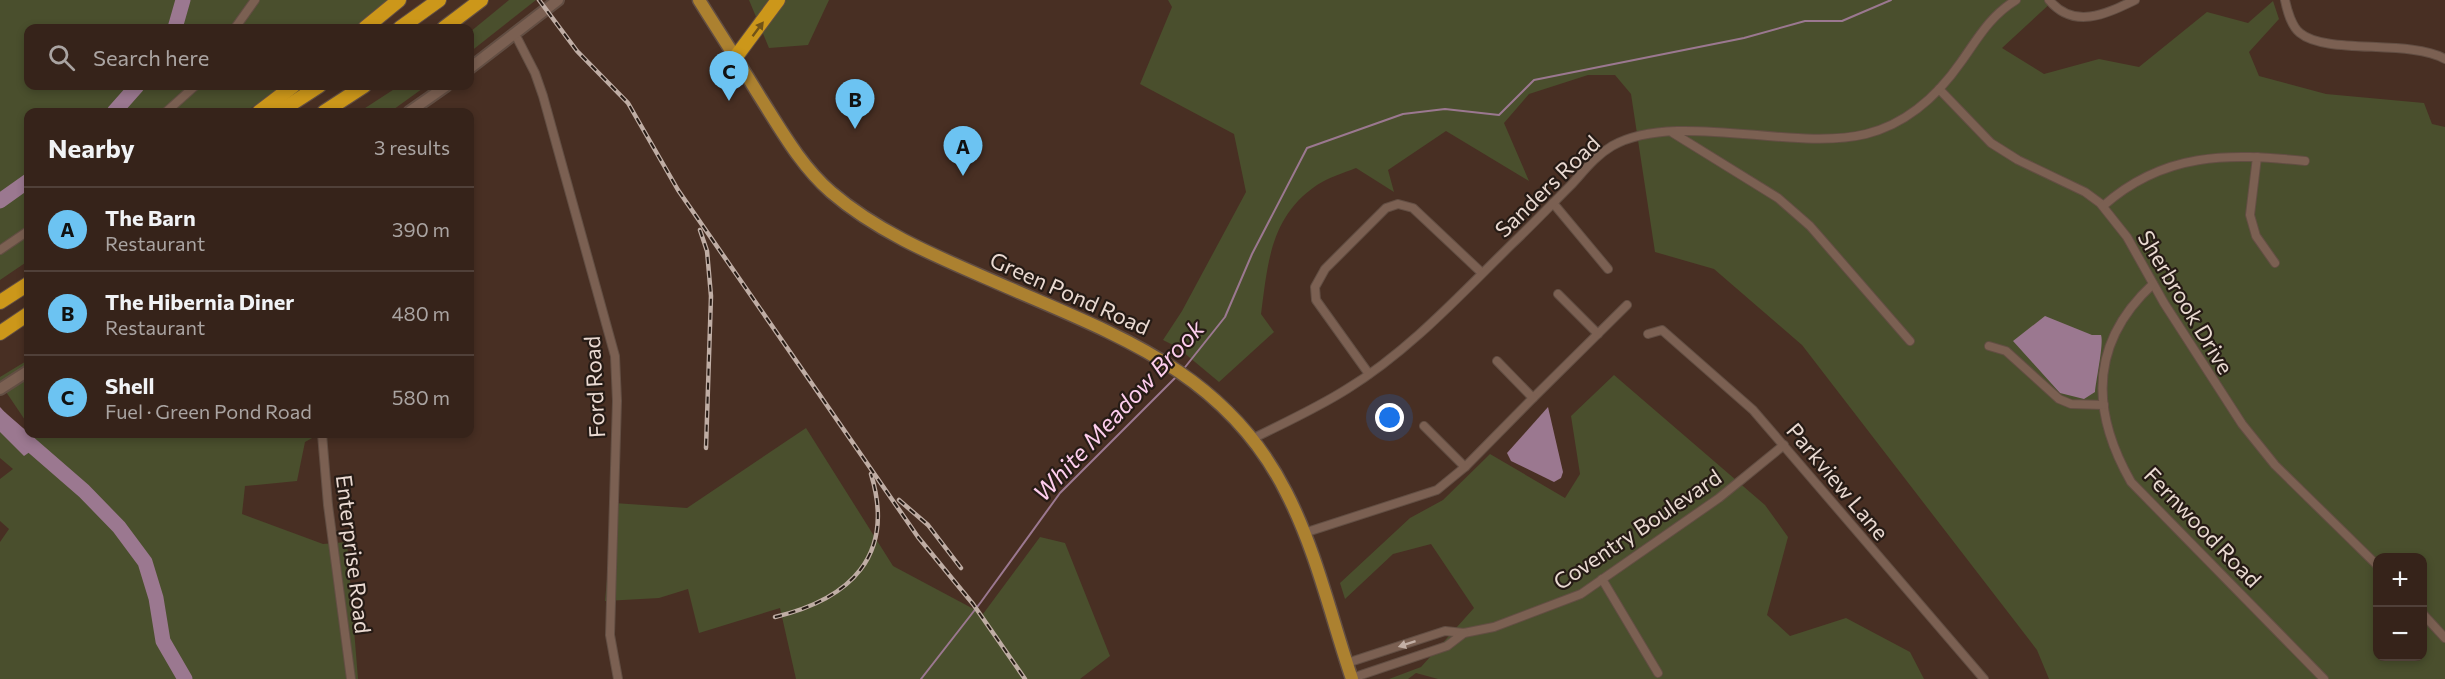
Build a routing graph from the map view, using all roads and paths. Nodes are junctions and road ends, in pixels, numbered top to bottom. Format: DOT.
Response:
graph roads {
  1 [pos="255,0"];
  2 [pos="399,0"];
  3 [pos="439,0"];
  4 [pos="481,0"];
  5 [pos="558,0"];
  6 [pos="699,0"];
  7 [pos="778,0"];
  8 [pos="2016,0"];
  9 [pos="2049,0"];
  10 [pos="2135,0"];
  11 [pos="2285,0"];
  12 [pos="238,24"];
  13 [pos="371,24"];
  14 [pos="406,24"];
  15 [pos="449,24"];
  16 [pos="515,34"];
  17 [pos="735,58"];
  18 [pos="2445,58"];
  19 [pos="474,65"];
  20 [pos="1939,89"];
  21 [pos="191,90"];
  22 [pos="288,90"];
  23 [pos="313,90"];
  24 [pos="358,90"];
  25 [pos="440,90"];
  26 [pos="170,108"];
  27 [pos="264,108"];
  28 [pos="285,108"];
  29 [pos="330,108"];
  30 [pos="416,108"];
  31 [pos="1672,132"];
  32 [pos="2257,157"];
  33 [pos="2305,161"];
  34 [pos="1553,202"];
  35 [pos="2103,206"];
  36 [pos="24,234"];
  37 [pos="0,250"];
  38 [pos="2275,263"];
  39 [pos="1608,269"];
  40 [pos="1482,273"];
  41 [pos="2153,284"];
  42 [pos="24,287"];
  43 [pos="1558,294"];
  44 [pos="0,302"];
  45 [pos="1627,304"];
  46 [pos="24,317"];
  47 [pos="0,333"];
  48 [pos="1598,334"];
  49 [pos="1648,334"];
  50 [pos="1910,341"];
  51 [pos="1989,346"];
  52 [pos="1497,361"];
  53 [pos="24,374"];
  54 [pos="1369,374"];
  55 [pos="0,389"];
  56 [pos="1533,398"];
  57 [pos="2104,405"];
  58 [pos="1424,426"];
  59 [pos="322,438"];
  60 [pos="1252,439"];
  61 [pos="1784,445"];
  62 [pos="1465,467"];
  63 [pos="1304,533"];
  64 [pos="2373,561"];
  65 [pos="1602,579"];
  66 [pos="2427,618"];
  67 [pos="1464,633"];
  68 [pos="2445,638"];
  69 [pos="1347,663"];
  70 [pos="1658,673"];
  71 [pos="1352,678"];
  72 [pos="351,679"];
  73 [pos="618,679"];
  74 [pos="1984,679"];
  75 [pos="2324,679"];
  1 -- 12 [label="street"];
  2 -- 13 [label="highway"];
  3 -- 14 [label="highway"];
  4 -- 15 [label="highway"];
  5 -- 16 [label="street"];
  6 -- 17 [label="main road, Green Pond Road"];
  17 -- 7 [label="highway, one-way"];
  8 -- 20 [label="street, Sanders Road"];
  9 -- 10 [label="street"];
  11 -- 18 [label="street"];
  16 -- 19 [label="street"];
  16 -- 73 [label="street, Ford Road"];
  17 -- 60 [label="main road, Green Pond Road"];
  20 -- 31 [label="street, Sanders Road"];
  20 -- 35 [label="street, Sherbrook Drive"];
  21 -- 26 [label="street"];
  22 -- 27 [label="highway"];
  23 -- 28 [label="highway"];
  24 -- 29 [label="highway"];
  25 -- 30 [label="street"];
  31 -- 34 [label="street, Sanders Road"];
  31 -- 50 [label="street"];
  32 -- 33 [label="street"];
  32 -- 35 [label="street"];
  32 -- 38 [label="street"];
  34 -- 39 [label="street"];
  34 -- 40 [label="street, Sanders Road"];
  35 -- 41 [label="street, Sherbrook Drive"];
  36 -- 37 [label="street"];
  40 -- 54 [label="street, Sanders Road"];
  40 -- 54 [label="street"];
  41 -- 57 [label="street, Fernwood Road"];
  41 -- 64 [label="street, Sherbrook Drive"];
  42 -- 44 [label="highway"];
  43 -- 48 [label="street"];
  45 -- 48 [label="street"];
  46 -- 47 [label="highway"];
  48 -- 56 [label="street"];
  49 -- 61 [label="street, Parkview Lane"];
  51 -- 57 [label="street"];
  52 -- 56 [label="street"];
  53 -- 55 [label="street"];
  54 -- 60 [label="street, Sanders Road"];
  56 -- 62 [label="street"];
  57 -- 75 [label="street, Fernwood Road"];
  58 -- 62 [label="street"];
  59 -- 72 [label="street, Enterprise Road"];
  60 -- 63 [label="main road, Green Pond Road"];
  61 -- 65 [label="street, Coventry Boulevard"];
  61 -- 74 [label="street, Parkview Lane"];
  62 -- 63 [label="street"];
  63 -- 69 [label="main road, Green Pond Road"];
  65 -- 67 [label="street, Coventry Boulevard"];
  65 -- 70 [label="street"];
  66 -- 68 [label="street"];
  67 -- 69 [label="street, Coventry Boulevard, one-way"];
  67 -- 71 [label="street, Coventry Boulevard"];
  69 -- 71 [label="main road, Green Pond Road"];
}
